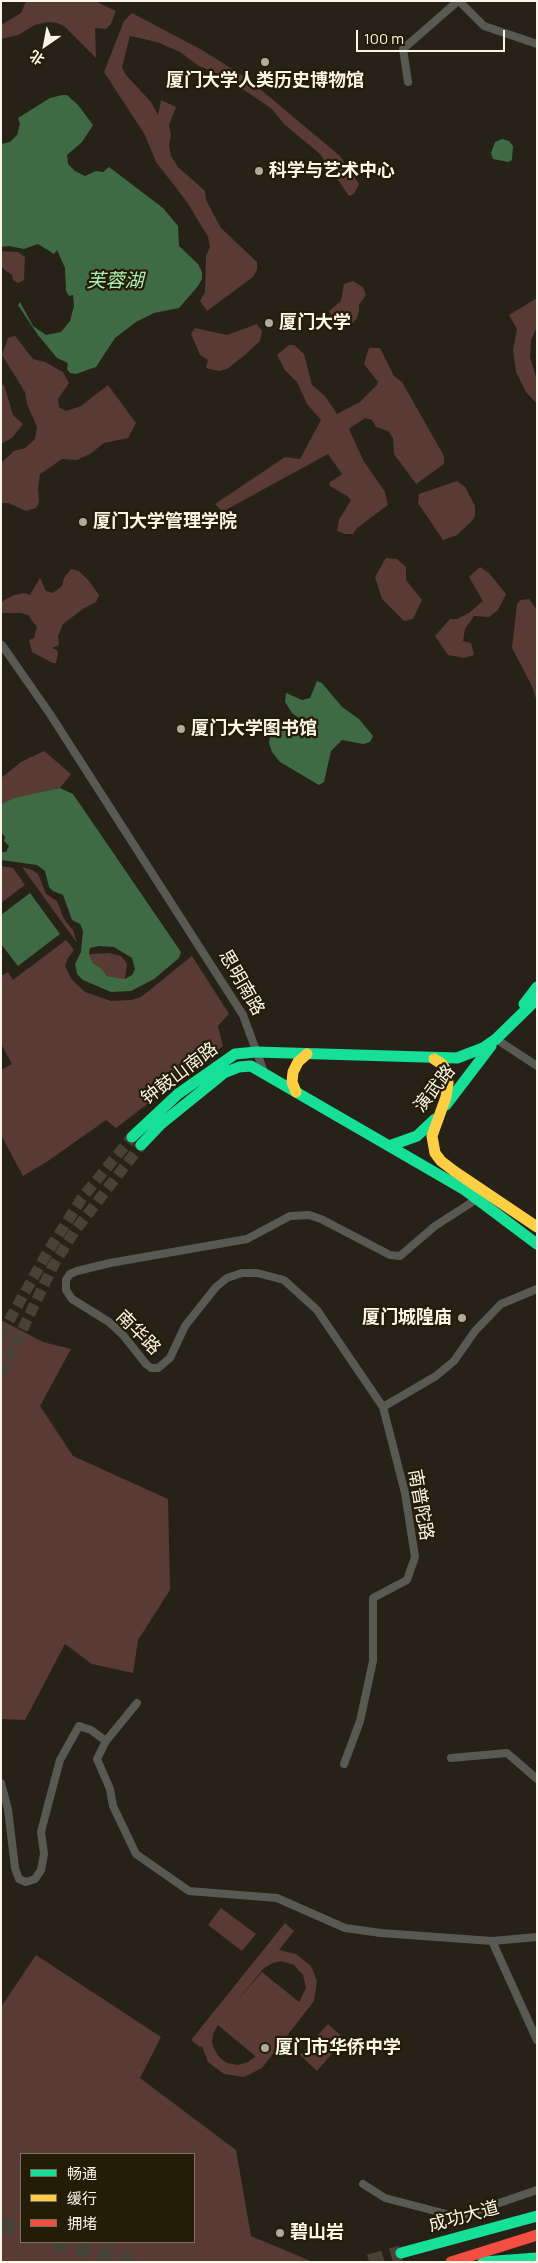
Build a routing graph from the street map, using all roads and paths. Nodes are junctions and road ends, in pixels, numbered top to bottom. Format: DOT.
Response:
graph roads {
  1 [pos="458,1"];
  2 [pos="537,44"];
  3 [pos="408,82"];
  4 [pos="2,645"];
  5 [pos="537,987"];
  6 [pos="537,999"];
  7 [pos="496,1039"];
  8 [pos="256,1052"];
  9 [pos="307,1054"];
  10 [pos="434,1058"];
  11 [pos="537,1066"];
  12 [pos="264,1072"];
  13 [pos="296,1092"];
  14 [pos="441,1112"];
  15 [pos="132,1136"];
  16 [pos="141,1145"];
  17 [pos="389,1146"];
  18 [pos="477,1199"];
  19 [pos="537,1227"];
  20 [pos="537,1244"];
  21 [pos="537,1289"];
  22 [pos="383,1408"];
  23 [pos="138,1703"];
  24 [pos="106,1741"];
  25 [pos="451,1758"];
  26 [pos="344,1764"];
  27 [pos="537,1779"];
  28 [pos="1,1783"];
  29 [pos="537,1936"];
  30 [pos="492,1941"];
  31 [pos="537,2040"];
  32 [pos="363,2184"];
  33 [pos="537,2190"];
  34 [pos="537,2205"];
  35 [pos="537,2216"];
  36 [pos="466,2234"];
  37 [pos="537,2235"];
  38 [pos="401,2253"];
  39 [pos="537,2258"];
  40 [pos="451,2262"];
  41 [pos="483,2262"];
  1 -- 2 [label="street"];
  1 -- 3 [label="street"];
  4 -- 8 [label="street, 思明南路"];
  5 -- 7 [label="main road, 演武路"];
  6 -- 7 [label="main road, 演武路"];
  7 -- 10 [label="main road, 钟鼓山南路"];
  7 -- 11 [label="street"];
  7 -- 14 [label="main road, 演武路"];
  8 -- 9 [label="main road, 钟鼓山南路"];
  8 -- 12 [label="street, 思明南路"];
  8 -- 15 [label="main road, 钟鼓山南路"];
  9 -- 10 [label="main road, 钟鼓山南路"];
  9 -- 13 [label="main road"];
  10 -- 14 [label="main road"];
  12 -- 13 [label="main road"];
  12 -- 16 [label="main road, 钟鼓山南路"];
  13 -- 17 [label="main road"];
  14 -- 17 [label="main road, 演武路"];
  14 -- 19 [label="main road"];
  17 -- 18 [label="main road"];
  18 -- 20 [label="main road"];
  18 -- 22 [label="street, 南华路"];
  21 -- 22 [label="street"];
  22 -- 26 [label="street, 南普陀路"];
  23 -- 24 [label="street"];
  24 -- 28 [label="street"];
  24 -- 30 [label="street"];
  25 -- 27 [label="street"];
  29 -- 30 [label="street"];
  30 -- 31 [label="street"];
  32 -- 33 [label="street"];
  34 -- 36 [label="main road"];
  35 -- 36 [label="main road, 成功大道"];
  36 -- 38 [label="main road, 成功大道"];
  37 -- 40 [label="main road"];
  39 -- 41 [label="main road"];
}
